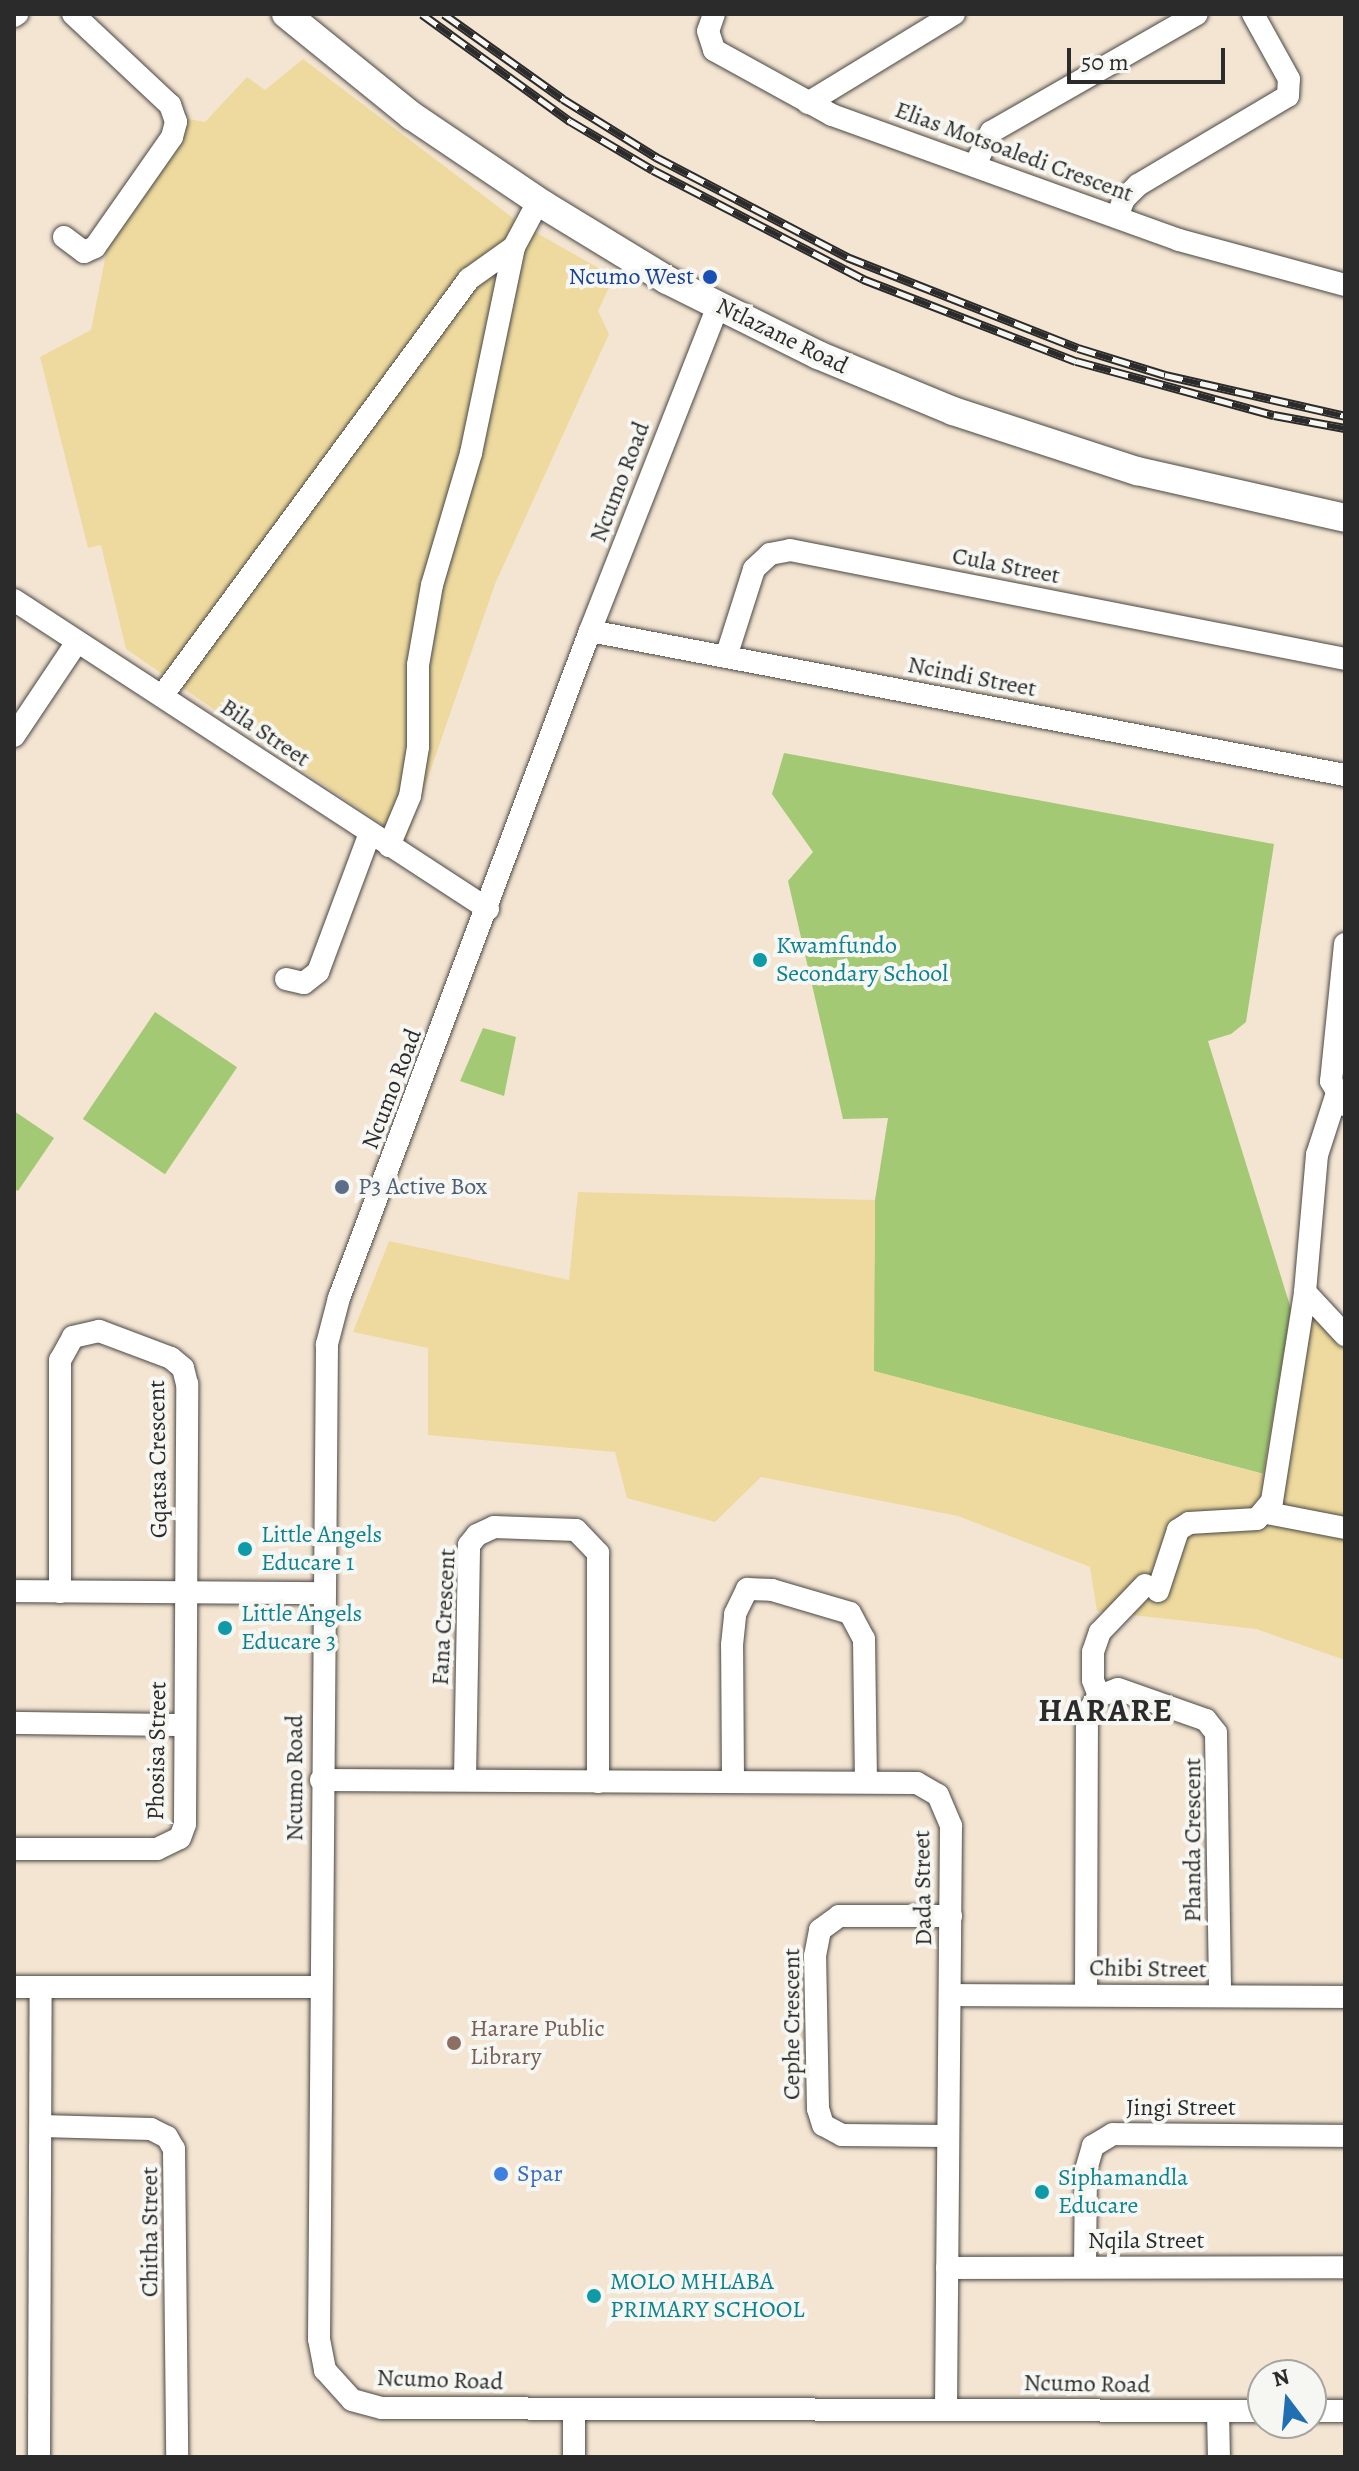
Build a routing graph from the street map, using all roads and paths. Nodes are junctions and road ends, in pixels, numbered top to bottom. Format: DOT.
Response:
graph roads {
  1 [pos="73,14"];
  2 [pos="286,14"];
  3 [pos="714,14"];
  4 [pos="954,14"];
  5 [pos="1197,14"];
  6 [pos="1253,14"];
  7 [pos="808,103"];
  8 [pos="975,165"];
  9 [pos="538,202"];
  10 [pos="1117,217"];
  11 [pos="64,237"];
  12 [pos="514,247"];
  13 [pos="1345,285"];
  14 [pos="718,306"];
  15 [pos="1345,518"];
  16 [pos="14,600"];
  17 [pos="590,631"];
  18 [pos="77,642"];
  19 [pos="726,657"];
  20 [pos="1345,659"];
  21 [pos="162,696"];
  22 [pos="14,736"];
  23 [pos="1345,775"];
  24 [pos="379,840"];
  25 [pos="488,909"];
  26 [pos="1345,944"];
  27 [pos="286,979"];
  28 [pos="1340,1100"];
  29 [pos="1305,1292"];
  30 [pos="1345,1335"];
  31 [pos="1267,1513"];
  32 [pos="1345,1528"];
  33 [pos="14,1591"];
  34 [pos="60,1592"];
  35 [pos="186,1592"];
  36 [pos="321,1593"];
  37 [pos="1099,1696"];
  38 [pos="14,1723"];
  39 [pos="184,1725"];
  40 [pos="465,1779"];
  41 [pos="733,1779"];
  42 [pos="321,1780"];
  43 [pos="598,1782"];
  44 [pos="866,1782"];
  45 [pos="14,1849"];
  46 [pos="951,1916"];
  47 [pos="14,1987"];
  48 [pos="41,1987"];
  49 [pos="321,1987"];
  50 [pos="1086,1994"];
  51 [pos="951,1995"];
  52 [pos="1220,1996"];
  53 [pos="1345,1997"];
  54 [pos="41,2126"];
  55 [pos="948,2136"];
  56 [pos="1345,2136"];
  57 [pos="1085,2267"];
  58 [pos="1345,2267"];
  59 [pos="947,2268"];
  60 [pos="946,2409"];
  61 [pos="574,2410"];
  62 [pos="1218,2411"];
  63 [pos="1247,2411"];
  64 [pos="39,2457"];
  65 [pos="177,2457"];
  66 [pos="574,2457"];
  67 [pos="1219,2457"];
  1 -- 11 [label="street"];
  2 -- 9 [label="street, Ntlazane Road"];
  3 -- 7 [label="street, Elias Motsoaledi Crescent"];
  4 -- 7 [label="street"];
  5 -- 8 [label="street"];
  6 -- 10 [label="street"];
  7 -- 8 [label="street, Elias Motsoaledi Crescent"];
  8 -- 10 [label="street, Elias Motsoaledi Crescent"];
  9 -- 12 [label="street"];
  9 -- 14 [label="street, Ntlazane Road"];
  10 -- 13 [label="street, Elias Motsoaledi Crescent"];
  12 -- 21 [label="street"];
  12 -- 24 [label="street"];
  14 -- 15 [label="street, Ntlazane Road"];
  14 -- 17 [label="street, Ncumo Road"];
  16 -- 18 [label="street, Bila Street"];
  17 -- 19 [label="street, Ncindi Street"];
  17 -- 25 [label="street, Ncumo Road"];
  18 -- 21 [label="street, Bila Street"];
  18 -- 22 [label="street"];
  19 -- 20 [label="street, Cula Street"];
  19 -- 23 [label="street, Ncindi Street"];
  21 -- 24 [label="street, Bila Street"];
  24 -- 25 [label="street, Bila Street"];
  24 -- 27 [label="street"];
  25 -- 36 [label="street, Ncumo Road"];
  26 -- 28 [label="street"];
  28 -- 29 [label="street"];
  29 -- 30 [label="street"];
  29 -- 31 [label="street"];
  31 -- 32 [label="street"];
  31 -- 37 [label="street"];
  33 -- 34 [label="street"];
  34 -- 35 [label="street"];
  34 -- 35 [label="street, Gqatsa Crescent"];
  35 -- 36 [label="street"];
  35 -- 39 [label="street, Phosisa Street"];
  36 -- 42 [label="street, Ncumo Road"];
  37 -- 50 [label="street"];
  37 -- 52 [label="street, Phanda Crescent"];
  38 -- 39 [label="street"];
  39 -- 45 [label="street, Phosisa Street"];
  40 -- 42 [label="street, Dada Street"];
  40 -- 43 [label="street, Dada Street"];
  40 -- 43 [label="street, Fana Crescent"];
  41 -- 43 [label="street, Dada Street"];
  41 -- 44 [label="street, Dada Street"];
  41 -- 44 [label="street"];
  42 -- 49 [label="street, Ncumo Road"];
  44 -- 46 [label="street, Dada Street"];
  46 -- 51 [label="street, Dada Street"];
  46 -- 55 [label="street, Cephe Crescent"];
  47 -- 48 [label="street"];
  48 -- 49 [label="street"];
  48 -- 54 [label="street"];
  49 -- 61 [label="street, Ncumo Road"];
  50 -- 51 [label="street, Chibi Street"];
  50 -- 52 [label="street, Chibi Street"];
  51 -- 55 [label="street, Dada Street"];
  52 -- 53 [label="street, Chibi Street"];
  54 -- 64 [label="street"];
  54 -- 65 [label="street, Chitha Street"];
  55 -- 59 [label="street, Dada Street"];
  56 -- 57 [label="street, Jingi Street"];
  57 -- 58 [label="street, Nqila Street"];
  57 -- 59 [label="street, Nqila Street"];
  59 -- 60 [label="street, Dada Street"];
  60 -- 61 [label="street, Ncumo Road"];
  60 -- 62 [label="street, Ncumo Road"];
  61 -- 66 [label="street"];
  62 -- 63 [label="street, Ncumo Road"];
  62 -- 67 [label="street"];
}
